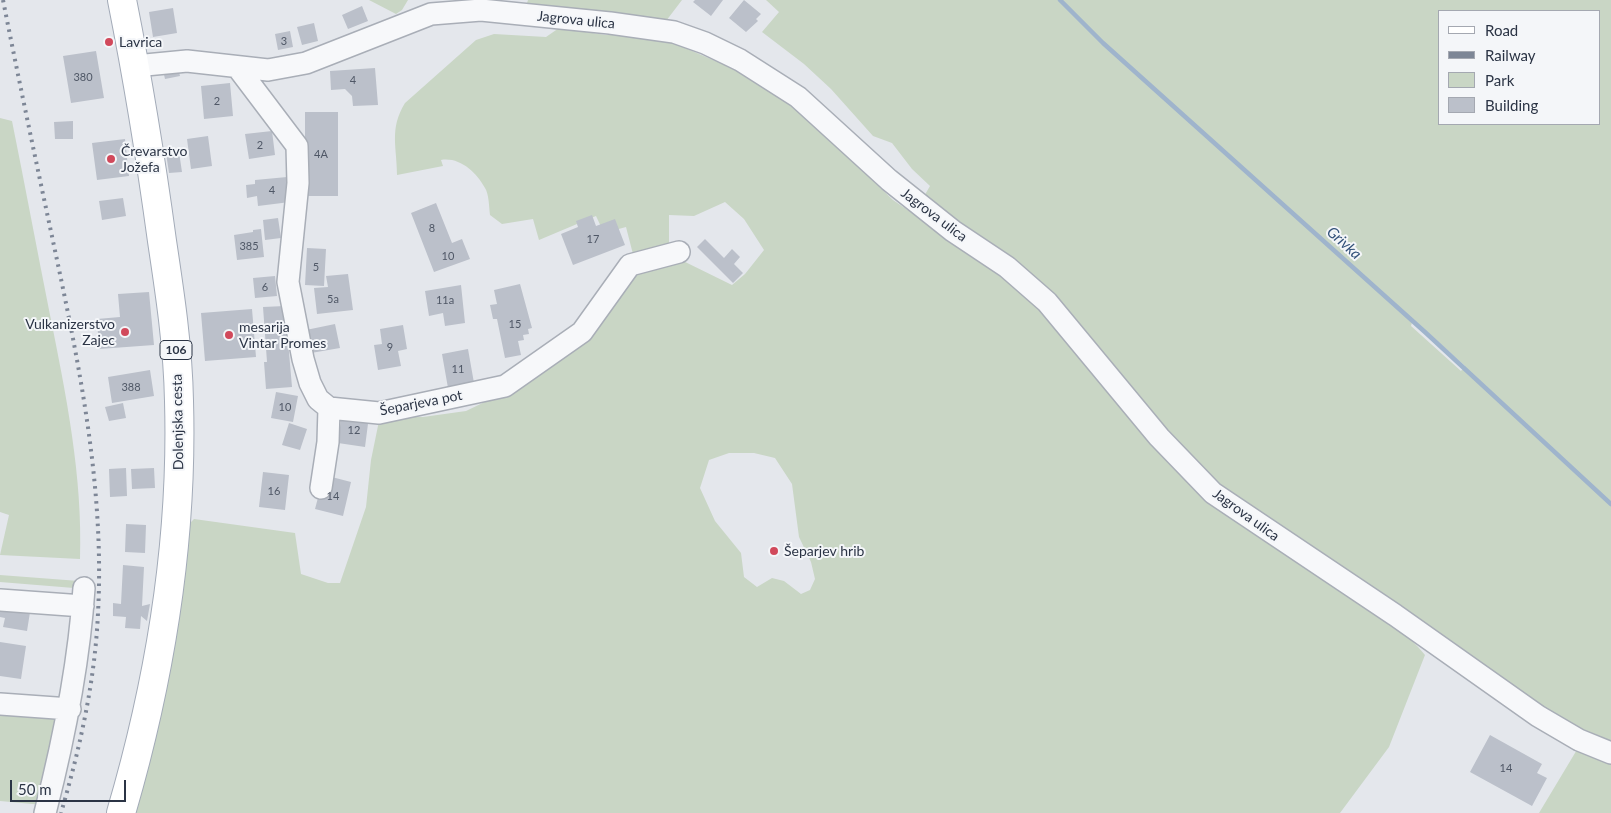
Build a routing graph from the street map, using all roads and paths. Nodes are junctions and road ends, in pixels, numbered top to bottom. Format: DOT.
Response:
graph roads {
  1 [pos="122,0"];
  2 [pos="508,5"];
  3 [pos="135,66"];
  4 [pos="238,68"];
  5 [pos="679,252"];
  6 [pos="330,408"];
  7 [pos="321,488"];
  8 [pos="0,600"];
  9 [pos="0,704"];
  10 [pos="70,709"];
  11 [pos="1611,753"];
  12 [pos="45,813"];
  13 [pos="121,813"];
  1 -- 3 [label="main road, Dolenjska cesta / 106"];
  2 -- 4 [label="street, Jagrova ulica"];
  2 -- 11 [label="street, Jagrova ulica"];
  3 -- 4 [label="street, Jagrova ulica"];
  3 -- 13 [label="main road, Dolenjska cesta / 106"];
  4 -- 6 [label="street"];
  5 -- 6 [label="street, Šeparjeva pot"];
  6 -- 7 [label="street"];
  8 -- 10 [label="street"];
  9 -- 10 [label="street"];
  10 -- 12 [label="street"];
}
